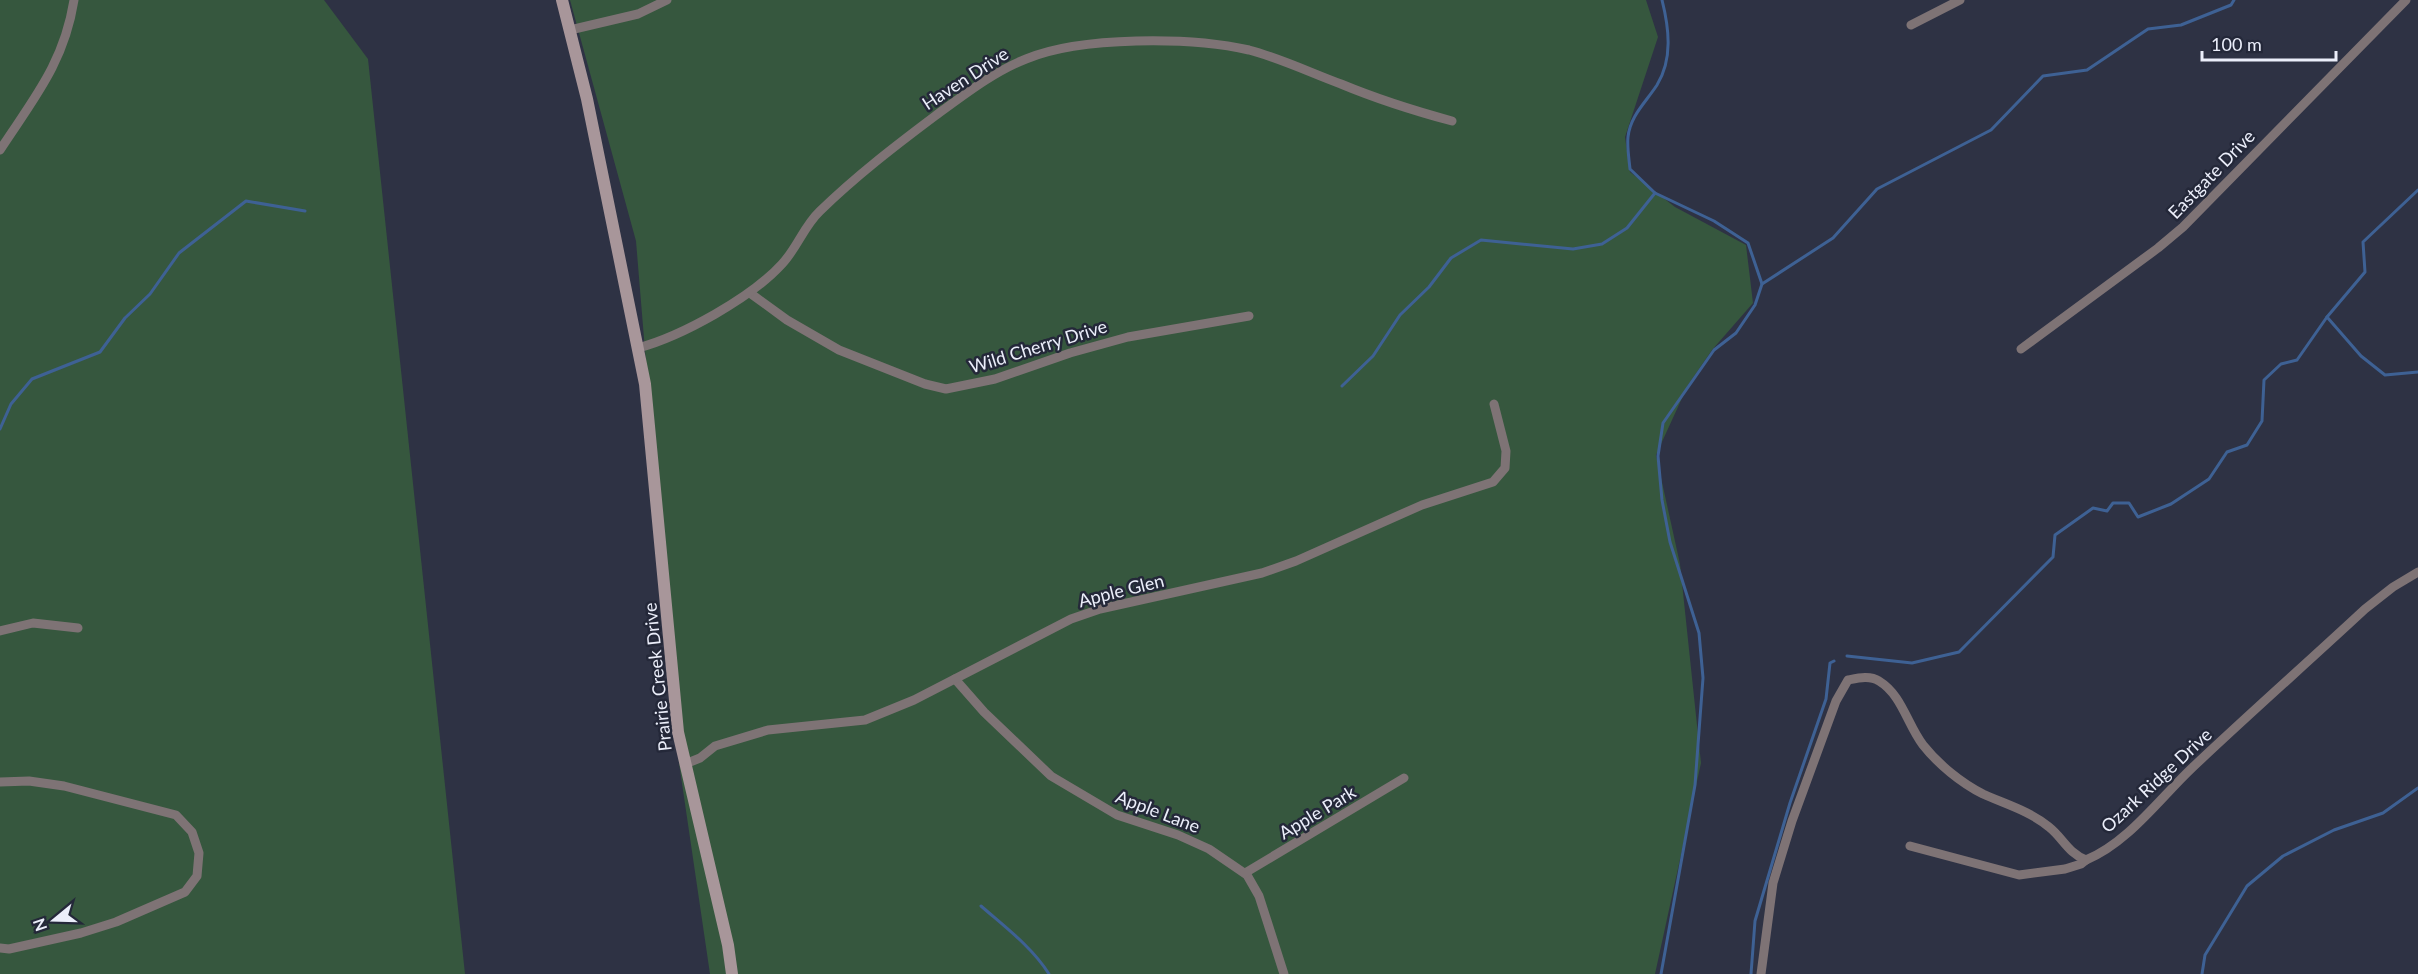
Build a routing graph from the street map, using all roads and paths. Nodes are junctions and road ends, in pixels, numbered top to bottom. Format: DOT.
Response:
graph roads {
  1 [pos="74,0"];
  2 [pos="562,0"];
  3 [pos="667,0"];
  4 [pos="1960,0"];
  5 [pos="2406,0"];
  6 [pos="1911,25"];
  7 [pos="570,30"];
  8 [pos="1452,121"];
  9 [pos="0,150"];
  10 [pos="750,293"];
  11 [pos="1249,316"];
  12 [pos="638,348"];
  13 [pos="2021,349"];
  14 [pos="1494,404"];
  15 [pos="2418,572"];
  16 [pos="78,628"];
  17 [pos="0,631"];
  18 [pos="955,679"];
  19 [pos="685,764"];
  20 [pos="1404,778"];
  21 [pos="0,782"];
  22 [pos="1910,846"];
  23 [pos="2086,860"];
  24 [pos="1245,873"];
  25 [pos="0,948"];
  26 [pos="732,974"];
  27 [pos="1284,974"];
  28 [pos="1761,974"];
  1 -- 9 [label="street"];
  2 -- 7 [label="main road, Prairie Creek Drive"];
  3 -- 7 [label="street"];
  4 -- 6 [label="street"];
  5 -- 13 [label="street, Eastgate Drive"];
  7 -- 12 [label="main road, Prairie Creek Drive"];
  8 -- 10 [label="street, Haven Drive"];
  10 -- 11 [label="street, Wild Cherry Drive"];
  10 -- 12 [label="street, Haven Drive"];
  12 -- 19 [label="main road, Prairie Creek Drive"];
  14 -- 18 [label="street, Apple Glen"];
  15 -- 23 [label="street, Ozark Ridge Drive"];
  16 -- 17 [label="street"];
  18 -- 19 [label="street, Apple Glen"];
  18 -- 24 [label="street, Apple Lane"];
  19 -- 26 [label="main road, Prairie Creek Drive"];
  20 -- 24 [label="street, Apple Park"];
  21 -- 25 [label="street"];
  22 -- 23 [label="street, Ozark Ridge Drive"];
  23 -- 28 [label="street"];
  24 -- 27 [label="street, Apple Lane"];
}
